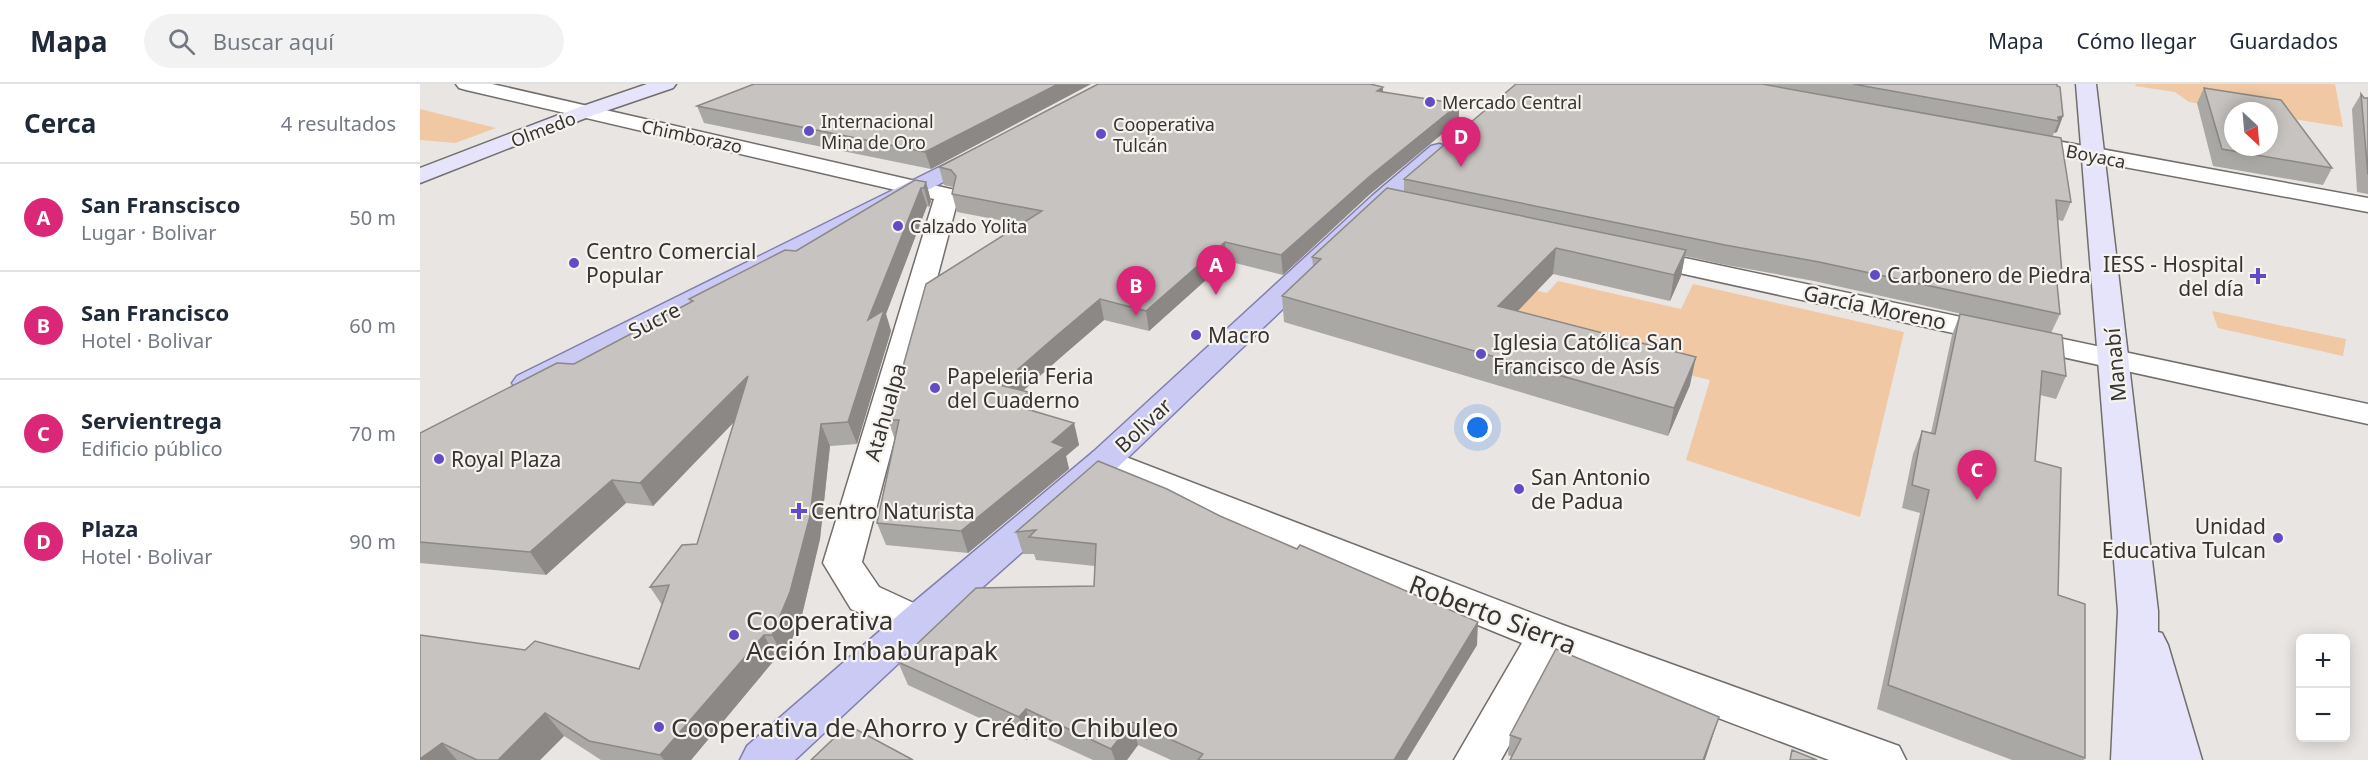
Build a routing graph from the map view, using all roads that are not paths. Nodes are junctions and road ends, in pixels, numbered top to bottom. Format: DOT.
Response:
graph roads {
  1 [pos="466,84"];
  2 [pos="666,84"];
  3 [pos="2086,84"];
  4 [pos="584,112"];
  5 [pos="1458,135"];
  6 [pos="2000,138"];
  7 [pos="1000,144"];
  8 [pos="2094,156"];
  9 [pos="420,176"];
  10 [pos="919,187"];
  11 [pos="1381,201"];
  12 [pos="2368,205"];
  13 [pos="1416,208"];
  14 [pos="1614,251"];
  15 [pos="2115,358"];
  16 [pos="505,395"];
  17 [pos="2368,414"];
  18 [pos="1106,460"];
  19 [pos="2138,611"];
  20 [pos="917,622"];
  21 [pos="1548,636"];
  22 [pos="763,760"];
  23 [pos="1477,760"];
  24 [pos="1883,760"];
  25 [pos="2134,760"];
  26 [pos="2179,760"];
  1 -- 4 [label="street, Chimborazo"];
  2 -- 4 [label="main road, Olmedo"];
  3 -- 8 [label="main road, Manabí"];
  4 -- 9 [label="main road, Olmedo"];
  4 -- 10 [label="street, Chimborazo"];
  5 -- 11 [label="main road, Bolivar"];
  6 -- 8 [label="street, Boyaca"];
  7 -- 10 [label="main road, Sucre"];
  8 -- 12 [label="street, Boyaca"];
  8 -- 15 [label="main road, Manabí"];
  10 -- 16 [label="main road, Sucre"];
  10 -- 20 [label="street, Atahualpa"];
  11 -- 13 [label="street"];
  11 -- 18 [label="main road, Bolivar"];
  14 -- 15 [label="street, García Moreno"];
  15 -- 17 [label="street, García Moreno"];
  15 -- 19 [label="main road, Manabí"];
  18 -- 20 [label="main road, Bolivar"];
  18 -- 21 [label="street, Roberto Sierra"];
  19 -- 25 [label="main road, Manabí"];
  19 -- 26 [label="main road, Manabí"];
  20 -- 22 [label="main road, Bolivar"];
  21 -- 23 [label="street"];
  21 -- 24 [label="street, Roberto Sierra"];
}
